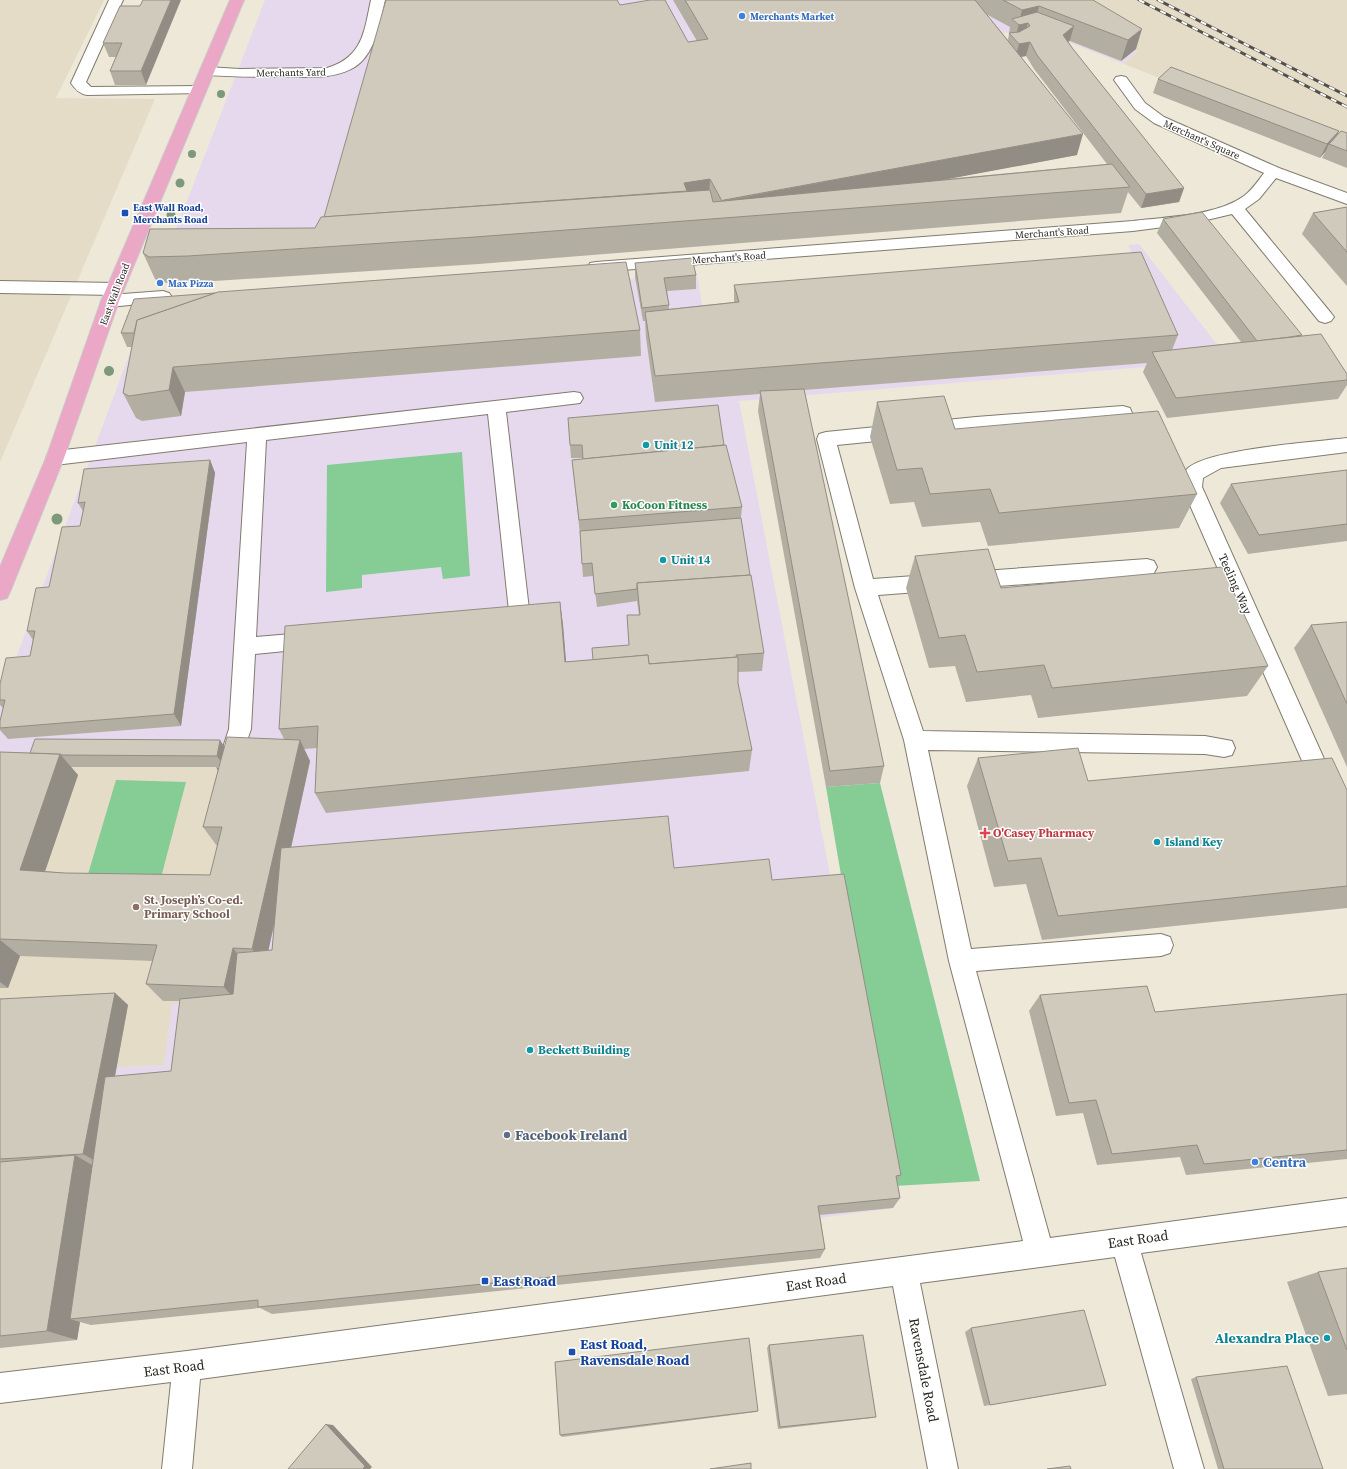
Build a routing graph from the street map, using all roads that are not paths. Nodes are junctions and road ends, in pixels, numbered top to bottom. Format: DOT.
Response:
graph roads {
  1 [pos="116,0"];
  2 [pos="238,0"];
  3 [pos="378,0"];
  4 [pos="208,71"];
  5 [pos="1121,80"];
  6 [pos="199,90"];
  7 [pos="1274,171"];
  8 [pos="1347,199"];
  9 [pos="1236,209"];
  10 [pos="578,268"];
  11 [pos="0,287"];
  12 [pos="113,295"];
  13 [pos="180,296"];
  14 [pos="1325,317"];
  15 [pos="574,398"];
  16 [pos="496,408"];
  17 [pos="1123,413"];
  18 [pos="257,436"];
  19 [pos="1347,445"];
  20 [pos="55,458"];
  21 [pos="1147,567"];
  22 [pos="865,588"];
  23 [pos="0,592"];
  24 [pos="480,622"];
  25 [pos="330,638"];
  26 [pos="244,647"];
  27 [pos="915,740"];
  28 [pos="1224,748"];
  29 [pos="223,784"];
  30 [pos="1347,836"];
  31 [pos="1161,945"];
  32 [pos="960,961"];
  33 [pos="1347,1212"];
  34 [pos="1124,1241"];
  35 [pos="1040,1252"];
  36 [pos="904,1271"];
  37 [pos="187,1366"];
  38 [pos="0,1388"];
  39 [pos="177,1469"];
  40 [pos="943,1469"];
  41 [pos="1189,1469"];
  1 -- 6 [label="street"];
  2 -- 4 [label="main road, East Wall Road"];
  3 -- 4 [label="street, Merchants Yard"];
  4 -- 6 [label="main road, East Wall Road"];
  5 -- 7 [label="street, Merchant's Square"];
  6 -- 12 [label="main road, East Wall Road"];
  7 -- 8 [label="street, Merchant's Square"];
  7 -- 9 [label="street"];
  9 -- 10 [label="street, Merchant's Road"];
  9 -- 14 [label="street"];
  11 -- 12 [label="street"];
  12 -- 13 [label="street"];
  12 -- 20 [label="main road, East Wall Road"];
  15 -- 16 [label="street"];
  16 -- 18 [label="street"];
  16 -- 24 [label="street"];
  17 -- 22 [label="street"];
  18 -- 20 [label="street"];
  18 -- 26 [label="street"];
  19 -- 30 [label="street, Teeling Way"];
  20 -- 23 [label="main road, East Wall Road"];
  21 -- 22 [label="street"];
  22 -- 27 [label="street"];
  25 -- 26 [label="street"];
  26 -- 29 [label="street"];
  27 -- 28 [label="street"];
  27 -- 32 [label="street"];
  31 -- 32 [label="street"];
  32 -- 35 [label="street"];
  33 -- 34 [label="street, East Road"];
  34 -- 35 [label="street, East Road"];
  34 -- 41 [label="street"];
  35 -- 36 [label="street, East Road"];
  36 -- 37 [label="street, East Road"];
  36 -- 40 [label="street, Ravensdale Road"];
  37 -- 38 [label="street, East Road"];
  37 -- 39 [label="street"];
}
